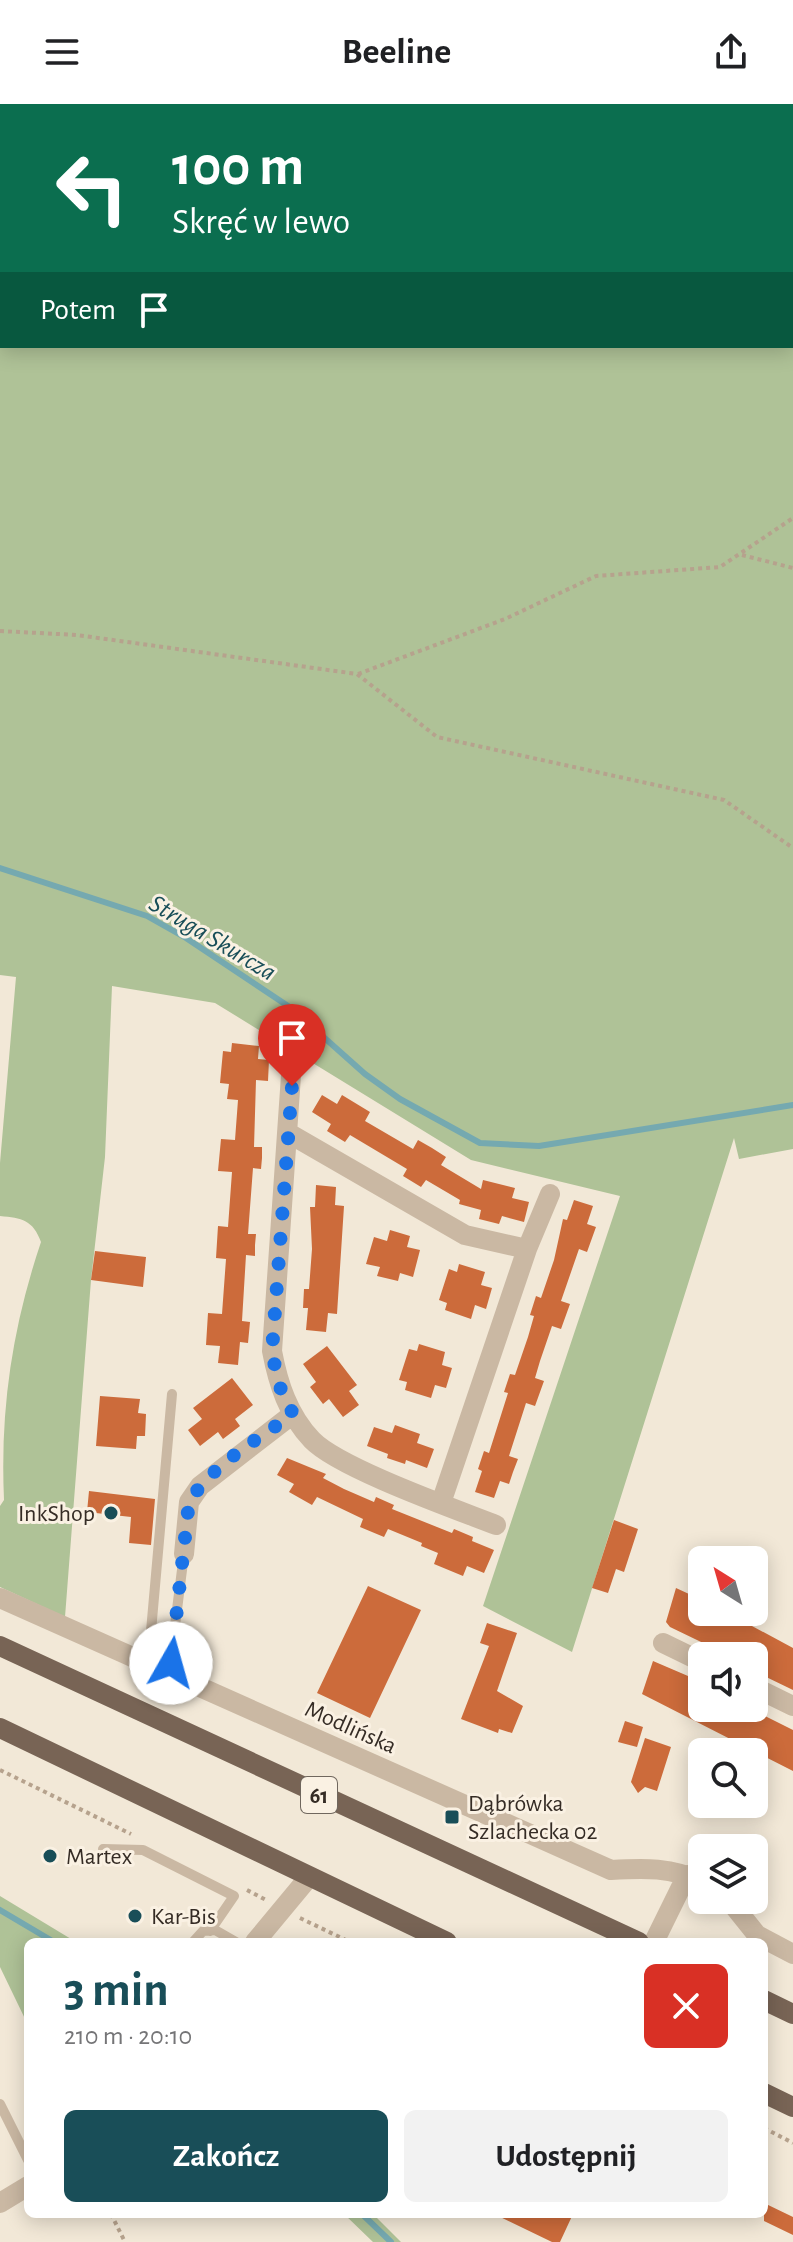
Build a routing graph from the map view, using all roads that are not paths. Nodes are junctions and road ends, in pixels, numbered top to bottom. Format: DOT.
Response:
graph roads {
  1 [pos="292,1061"];
  2 [pos="290,1134"];
  3 [pos="550,1194"];
  4 [pos="527,1249"];
  5 [pos="172,1394"];
  6 [pos="293,1414"];
  7 [pos="441,1503"];
  8 [pos="496,1525"];
  9 [pos="184,1554"];
  10 [pos="0,1598"];
  11 [pos="663,1643"];
  12 [pos="0,1646"];
  13 [pos="688,1655"];
  14 [pos="148,1665"];
  15 [pos="169,1675"];
  16 [pos="768,1694"];
  17 [pos="793,1706"];
  18 [pos="0,1728"];
  19 [pos="103,1849"];
  20 [pos="309,1877"];
  21 [pos="688,1877"];
  22 [pos="688,1888"];
  23 [pos="740,1914"];
  24 [pos="210,1931"];
  25 [pos="197,1938"];
  26 [pos="227,1938"];
  27 [pos="258,1938"];
  28 [pos="439,1938"];
  29 [pos="630,1938"];
  30 [pos="656,1938"];
  31 [pos="763,1938"];
  32 [pos="768,1941"];
  33 [pos="793,1954"];
  34 [pos="768,2002"];
  35 [pos="793,2014"];
  36 [pos="768,2095"];
  37 [pos="0,2104"];
  38 [pos="793,2107"];
  39 [pos="24,2152"];
  40 [pos="24,2188"];
  41 [pos="0,2203"];
  1 -- 2 [label="street"];
  2 -- 4 [label="street"];
  2 -- 6 [label="street"];
  3 -- 4 [label="street"];
  4 -- 7 [label="street"];
  5 -- 14 [label="lane"];
  6 -- 7 [label="street"];
  6 -- 9 [label="street"];
  7 -- 8 [label="street"];
  9 -- 15 [label="lane"];
  10 -- 14 [label="street, Modlińska"];
  11 -- 13 [label="street"];
  12 -- 29 [label="main road, 61"];
  14 -- 15 [label="street, Modlińska"];
  15 -- 21 [label="street, Modlińska"];
  16 -- 17 [label="street"];
  18 -- 20 [label="main road"];
  19 -- 24 [label="lane"];
  20 -- 27 [label="street"];
  20 -- 28 [label="main road"];
  22 -- 30 [label="street, Modlińska"];
  23 -- 31 [label="street"];
  24 -- 25 [label="lane"];
  24 -- 26 [label="lane"];
  32 -- 33 [label="street"];
  34 -- 35 [label="main road"];
  36 -- 38 [label="main road"];
  37 -- 39 [label="lane"];
  40 -- 41 [label="street"];
}
